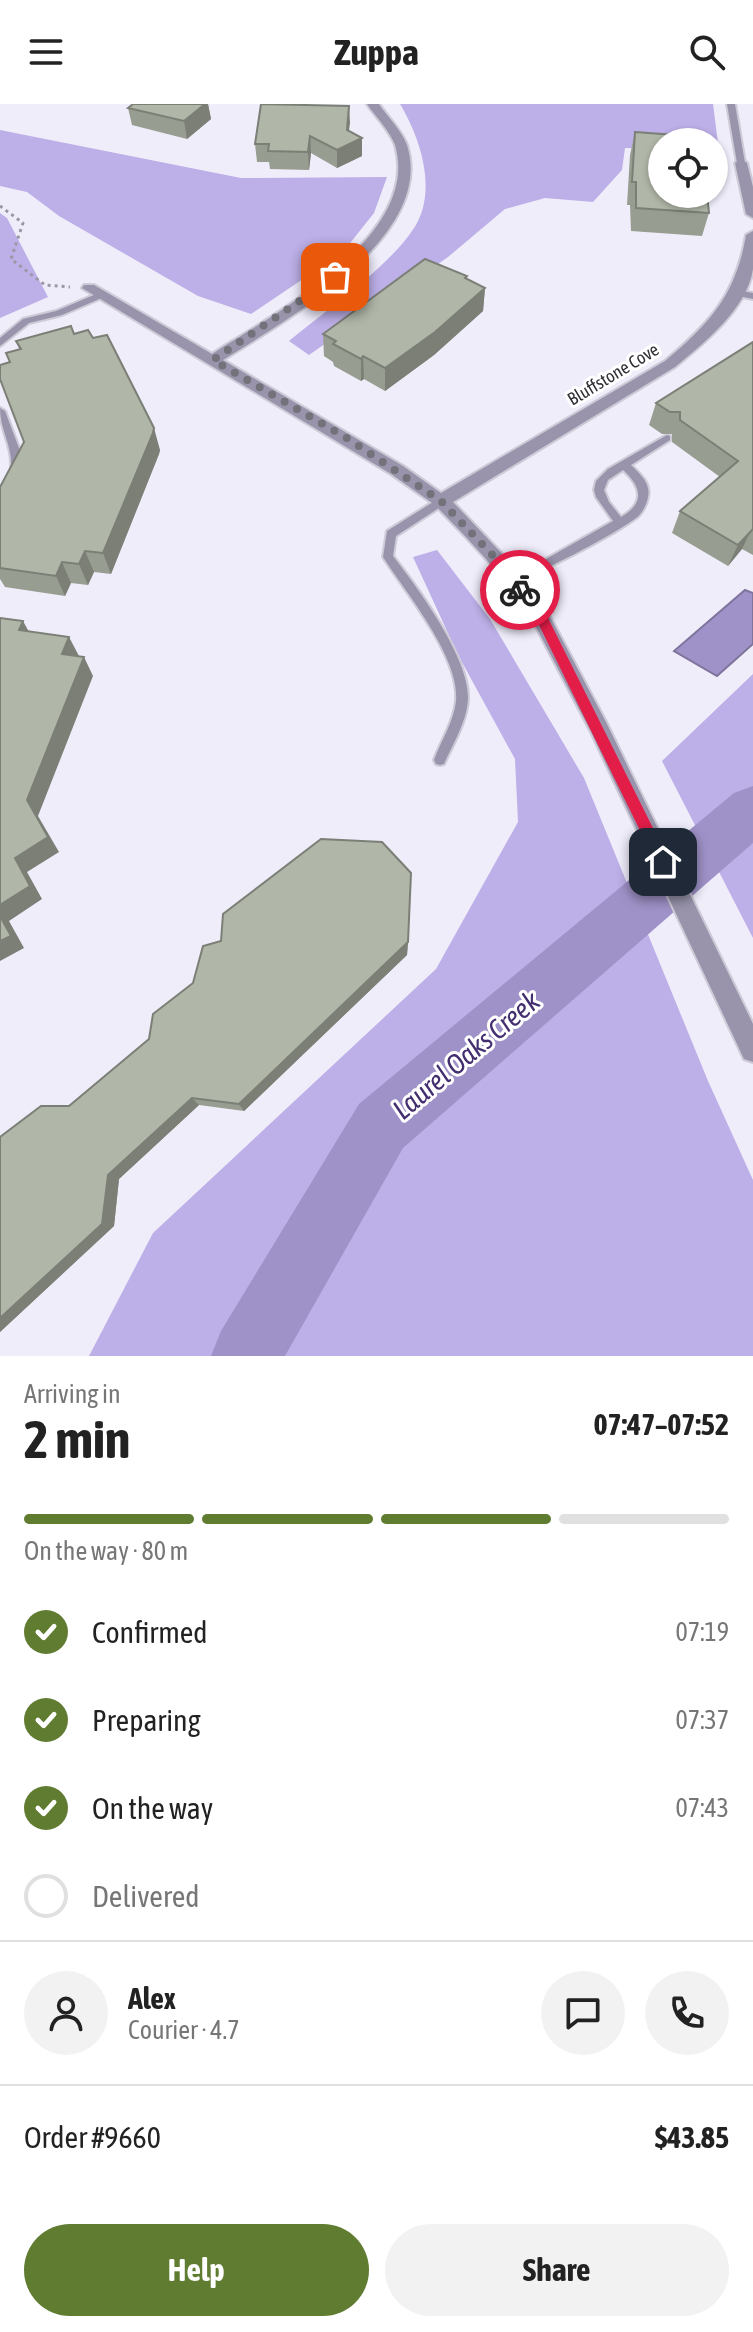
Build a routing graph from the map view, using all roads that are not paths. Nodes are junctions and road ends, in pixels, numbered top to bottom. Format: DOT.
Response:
graph roads {
  1 [pos="373,104"];
  2 [pos="731,104"];
  3 [pos="741,163"];
  4 [pos="753,214"];
  5 [pos="753,235"];
  6 [pos="95,292"];
  7 [pos="745,294"];
  8 [pos="0,343"];
  9 [pos="213,360"];
  10 [pos="0,411"];
  11 [pos="667,438"];
  12 [pos="624,465"];
  13 [pos="11,478"];
  14 [pos="441,501"];
  15 [pos="620,522"];
  16 [pos="511,578"];
  17 [pos="440,760"];
  18 [pos="753,1050"];
  1 -- 9 [label="street"];
  2 -- 3 [label="lane"];
  3 -- 4 [label="street"];
  5 -- 7 [label="street, Bluffstone Cove"];
  6 -- 8 [label="lane"];
  6 -- 9 [label="street"];
  7 -- 14 [label="street, Bluffstone Cove"];
  9 -- 14 [label="street"];
  10 -- 13 [label="lane"];
  11 -- 12 [label="lane"];
  12 -- 15 [label="lane"];
  12 -- 15 [label="lane"];
  14 -- 16 [label="street"];
  14 -- 17 [label="lane"];
  15 -- 16 [label="lane"];
  16 -- 18 [label="street"];
}
